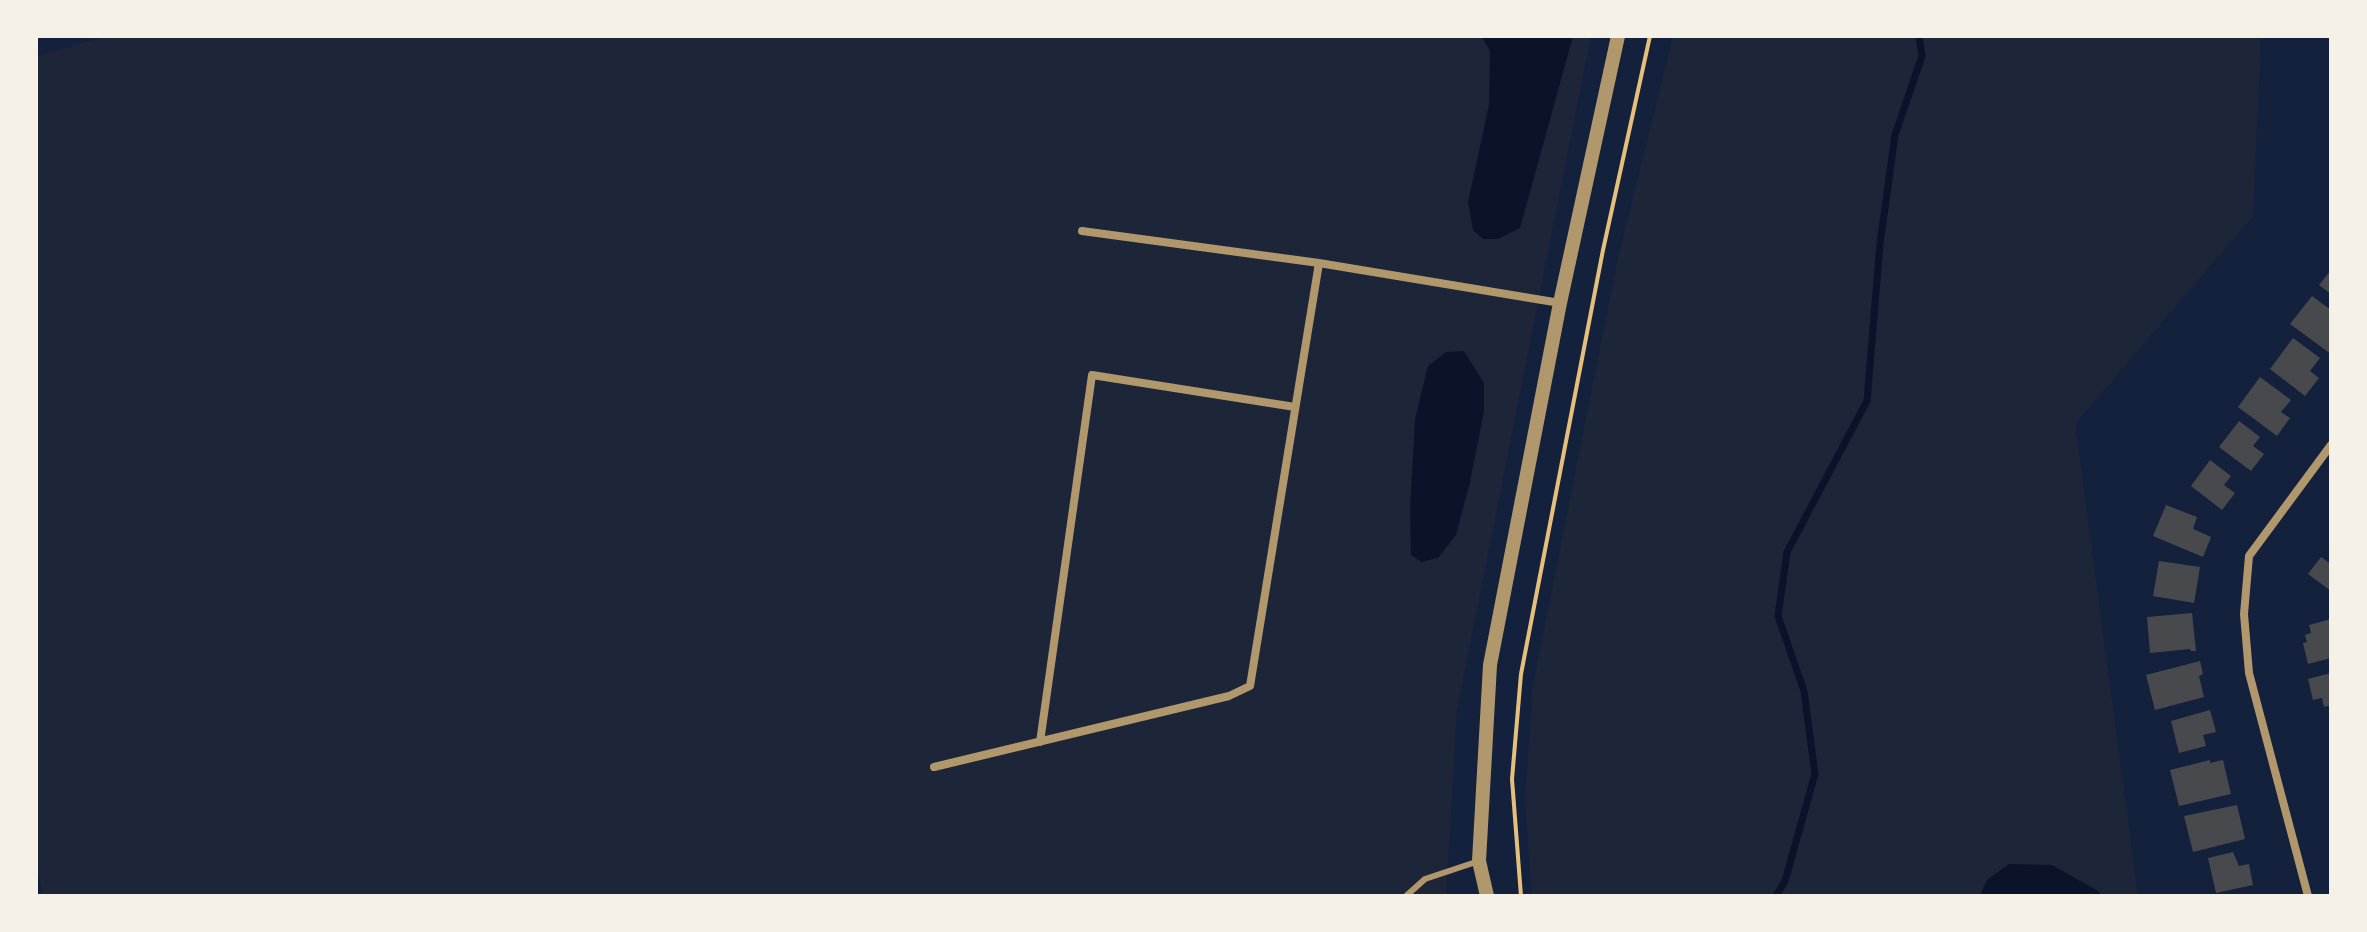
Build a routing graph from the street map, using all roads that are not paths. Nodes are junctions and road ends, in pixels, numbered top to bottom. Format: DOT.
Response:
graph roads {
  1 [pos="1618,36"];
  2 [pos="1082,231"];
  3 [pos="1319,263"];
  4 [pos="1560,303"];
  5 [pos="1295,407"];
  6 [pos="2331,445"];
  7 [pos="1040,742"];
  8 [pos="934,767"];
  9 [pos="1479,861"];
  10 [pos="1406,896"];
  11 [pos="1487,896"];
  12 [pos="2308,896"];
  1 -- 4 [label="street"];
  2 -- 3 [label="street"];
  3 -- 4 [label="street"];
  3 -- 5 [label="street"];
  4 -- 9 [label="street"];
  5 -- 7 [label="street"];
  5 -- 7 [label="street"];
  6 -- 12 [label="street"];
  7 -- 8 [label="street"];
  9 -- 10 [label="lane"];
  9 -- 11 [label="street"];
}
